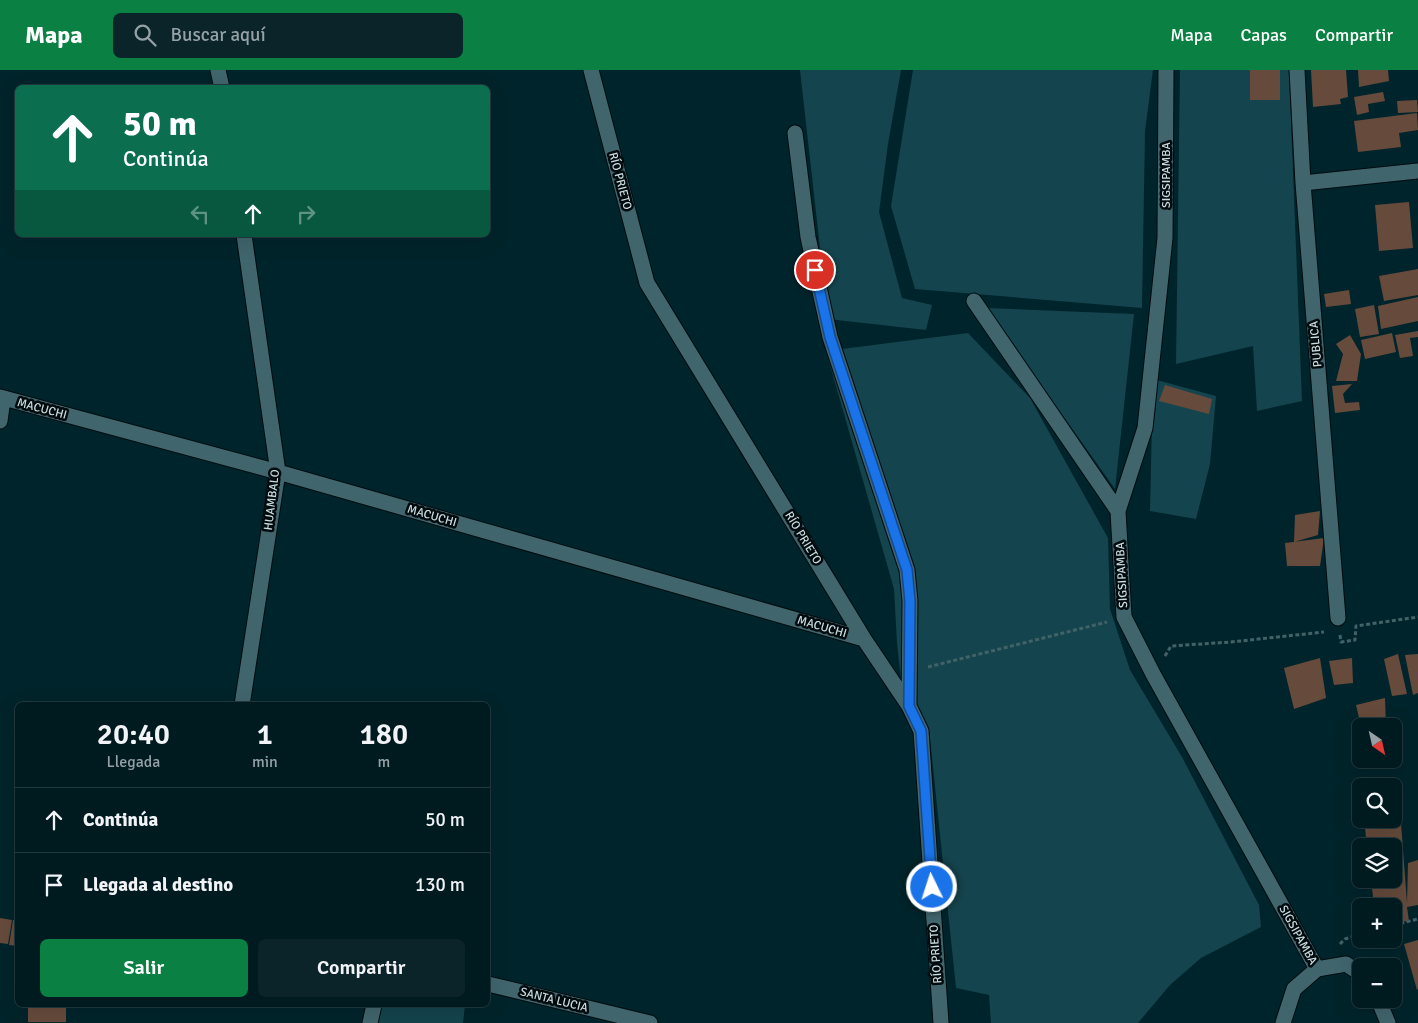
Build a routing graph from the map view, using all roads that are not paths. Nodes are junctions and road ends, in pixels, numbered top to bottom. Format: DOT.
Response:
graph roads {
  1 [pos="218,70"];
  2 [pos="591,70"];
  3 [pos="1166,70"];
  4 [pos="1297,70"];
  5 [pos="221,85"];
  6 [pos="795,132"];
  7 [pos="1418,171"];
  8 [pos="1303,183"];
  9 [pos="244,237"];
  10 [pos="974,301"];
  11 [pos="1,398"];
  12 [pos="0,421"];
  13 [pos="278,472"];
  14 [pos="1118,511"];
  15 [pos="1338,618"];
  16 [pos="864,638"];
  17 [pos="242,702"];
  18 [pos="909,706"];
  19 [pos="1317,968"];
  20 [pos="1352,968"];
  21 [pos="490,985"];
  22 [pos="374,1007"];
  23 [pos="1382,1008"];
  24 [pos="620,1020"];
  25 [pos="370,1023"];
  26 [pos="650,1023"];
  27 [pos="941,1023"];
  28 [pos="1283,1023"];
  29 [pos="1388,1023"];
  1 -- 5 [label="street"];
  2 -- 16 [label="street, RÍO PRIETO"];
  3 -- 14 [label="street, SIGSIPAMBA"];
  4 -- 8 [label="street, PUBLICA"];
  6 -- 18 [label="street"];
  7 -- 8 [label="street"];
  8 -- 15 [label="street, PUBLICA"];
  9 -- 13 [label="street, HUAMBALO"];
  10 -- 14 [label="street"];
  11 -- 12 [label="street"];
  11 -- 13 [label="street, MACUCHI"];
  13 -- 16 [label="street, MACUCHI"];
  13 -- 17 [label="street, HUAMBALO"];
  14 -- 19 [label="street, SIGSIPAMBA"];
  16 -- 18 [label="street, RÍO PRIETO"];
  18 -- 27 [label="street, RÍO PRIETO"];
  19 -- 20 [label="street"];
  19 -- 28 [label="street, SIGSIPAMBA"];
  21 -- 24 [label="street, SANTA LUCIA"];
  22 -- 25 [label="street"];
  23 -- 29 [label="street"];
  24 -- 26 [label="street, SANTA LUCIA"];
}
